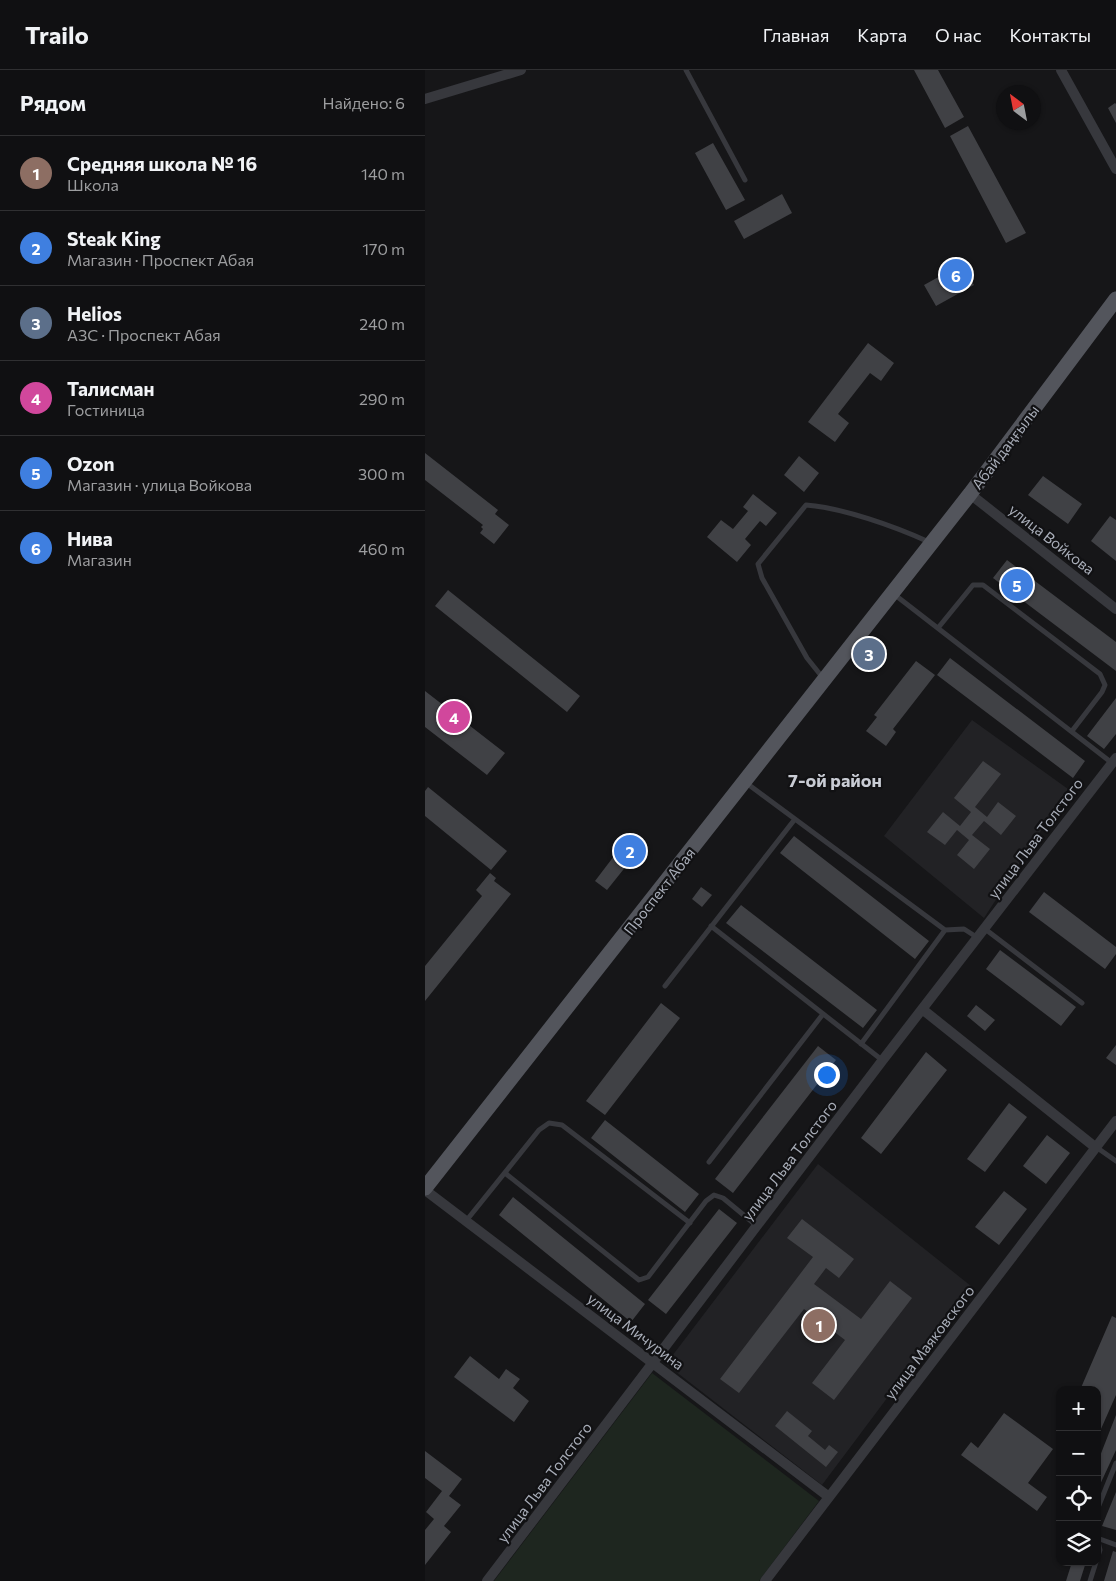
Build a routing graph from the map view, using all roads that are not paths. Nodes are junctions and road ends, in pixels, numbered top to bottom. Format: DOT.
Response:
graph roads {
  1 [pos="687,70"];
  2 [pos="1061,70"];
  3 [pos="517,71"];
  4 [pos="425,98"];
  5 [pos="1116,169"];
  6 [pos="745,180"];
  7 [pos="1116,299"];
  8 [pos="970,494"];
  9 [pos="931,543"];
  10 [pos="893,593"];
  11 [pos="1116,609"];
  12 [pos="938,628"];
  13 [pos="824,680"];
  14 [pos="1072,731"];
  15 [pos="1114,760"];
  16 [pos="745,782"];
  17 [pos="795,819"];
  18 [pos="711,926"];
  19 [pos="985,929"];
  20 [pos="945,930"];
  21 [pos="978,938"];
  22 [pos="665,986"];
  23 [pos="1082,1003"];
  24 [pos="922,1009"];
  25 [pos="823,1014"];
  26 [pos="861,1044"];
  27 [pos="883,1061"];
  28 [pos="1116,1121"];
  29 [pos="1095,1147"];
  30 [pos="1116,1161"];
  31 [pos="709,1162"];
  32 [pos="505,1173"];
  33 [pos="425,1189"];
  34 [pos="467,1221"];
  35 [pos="690,1223"];
  36 [pos="757,1226"];
  37 [pos="653,1363"];
  38 [pos="1116,1463"];
  39 [pos="829,1497"];
  40 [pos="1101,1500"];
  41 [pos="1101,1539"];
  42 [pos="1116,1545"];
  43 [pos="1095,1566"];
  44 [pos="487,1581"];
  45 [pos="765,1581"];
  46 [pos="1090,1581"];
  1 -- 6 [label="lane"];
  2 -- 5 [label="street"];
  3 -- 4 [label="street"];
  7 -- 8 [label="main road, Абай даңғылы"];
  8 -- 9 [label="main road, Абай даңғылы"];
  8 -- 11 [label="street, улица Войкова"];
  9 -- 10 [label="main road, Абай даңғылы"];
  9 -- 13 [label="lane"];
  10 -- 12 [label="lane"];
  10 -- 13 [label="main road, Проспект Абая"];
  12 -- 14 [label="lane"];
  12 -- 14 [label="lane"];
  13 -- 16 [label="main road, Проспект Абая"];
  14 -- 15 [label="lane"];
  15 -- 19 [label="street, улица Льва Толстого"];
  16 -- 17 [label="lane"];
  16 -- 33 [label="main road, Проспект Абая"];
  17 -- 18 [label="lane"];
  17 -- 20 [label="lane"];
  18 -- 22 [label="lane"];
  18 -- 25 [label="lane"];
  19 -- 21 [label="street, улица Льва Толстого"];
  19 -- 23 [label="lane"];
  20 -- 21 [label="lane"];
  20 -- 26 [label="lane"];
  21 -- 24 [label="street, улица Льва Толстого"];
  24 -- 27 [label="street, улица Льва Толстого"];
  24 -- 29 [label="street"];
  25 -- 26 [label="lane"];
  25 -- 31 [label="lane"];
  26 -- 27 [label="lane"];
  27 -- 36 [label="street, улица Льва Толстого"];
  28 -- 29 [label="street, улица Маяковского"];
  29 -- 30 [label="lane"];
  29 -- 39 [label="street, улица Маяковского"];
  32 -- 34 [label="lane"];
  32 -- 35 [label="lane"];
  32 -- 35 [label="lane"];
  33 -- 34 [label="street, улица Мичурина"];
  34 -- 37 [label="street, улица Мичурина"];
  35 -- 36 [label="lane"];
  36 -- 37 [label="street, улица Льва Толстого"];
  37 -- 39 [label="street, улица Мичурина"];
  37 -- 44 [label="street, улица Льва Толстого"];
  38 -- 40 [label="lane"];
  39 -- 45 [label="street, улица Маяковского"];
  41 -- 42 [label="lane"];
  43 -- 46 [label="lane"];
}
